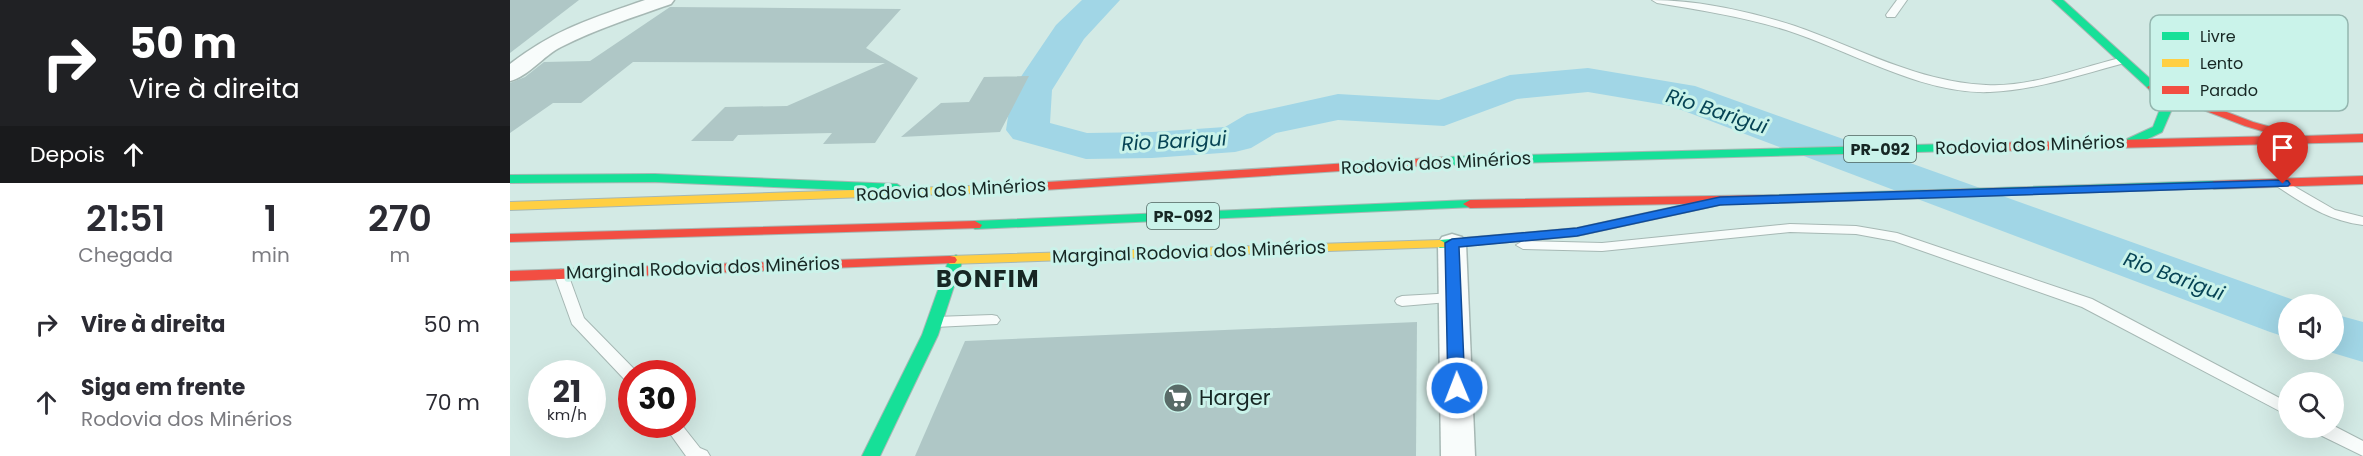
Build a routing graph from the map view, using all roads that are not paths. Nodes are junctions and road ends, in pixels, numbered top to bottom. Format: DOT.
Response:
graph roads {
  1 [pos="664,0"];
  2 [pos="1657,0"];
  3 [pos="1902,0"];
  4 [pos="2057,0"];
  5 [pos="1891,15"];
  6 [pos="2124,60"];
  7 [pos="510,74"];
  8 [pos="2150,84"];
  9 [pos="2165,111"];
  10 [pos="2215,111"];
  11 [pos="2363,138"];
  12 [pos="2304,140"];
  13 [pos="2131,142"];
  14 [pos="510,179"];
  15 [pos="2363,180"];
  16 [pos="2283,184"];
  17 [pos="959,191"];
  18 [pos="1720,201"];
  19 [pos="510,206"];
  20 [pos="2363,221"];
  21 [pos="510,238"];
  22 [pos="1452,243"];
  23 [pos="956,259"];
  24 [pos="561,274"];
  25 [pos="510,276"];
  26 [pos="1455,298"];
  27 [pos="1402,301"];
  28 [pos="992,320"];
  29 [pos="934,322"];
  30 [pos="618,362"];
  31 [pos="2278,404"];
  32 [pos="682,438"];
  33 [pos="2342,438"];
  34 [pos="2363,449"];
  35 [pos="701,456"];
  36 [pos="871,456"];
  37 [pos="1458,456"];
  1 -- 7 [label="street"];
  2 -- 6 [label="lane"];
  3 -- 5 [label="lane"];
  4 -- 6 [label="main road"];
  6 -- 8 [label="main road"];
  9 -- 13 [label="main road"];
  10 -- 12 [label="main road"];
  11 -- 12 [label="main road, Rodovia dos Minérios / PR-092"];
  12 -- 13 [label="main road, Rodovia dos Minérios / PR-092"];
  13 -- 17 [label="main road, Rodovia dos Minérios / PR-092"];
  14 -- 17 [label="main road"];
  15 -- 16 [label="main road, Rodovia dos Minérios / PR-092"];
  16 -- 18 [label="main road, Rodovia dos Minérios / PR-092"];
  16 -- 20 [label="lane"];
  17 -- 19 [label="main road, Rodovia dos Minérios / PR-092"];
  18 -- 21 [label="main road, Rodovia dos Minérios / PR-092"];
  18 -- 22 [label="main road, Marginal Rodovia dos Minérios"];
  22 -- 23 [label="main road, Marginal Rodovia dos Minérios"];
  22 -- 26 [label="street"];
  22 -- 31 [label="lane"];
  23 -- 24 [label="main road, Marginal Rodovia dos Minérios"];
  23 -- 29 [label="main road"];
  24 -- 25 [label="main road, Marginal Rodovia dos Minérios"];
  24 -- 30 [label="lane"];
  26 -- 27 [label="lane"];
  26 -- 37 [label="street"];
  28 -- 29 [label="lane"];
  29 -- 36 [label="main road"];
  32 -- 35 [label="lane"];
  33 -- 34 [label="lane"];
}
